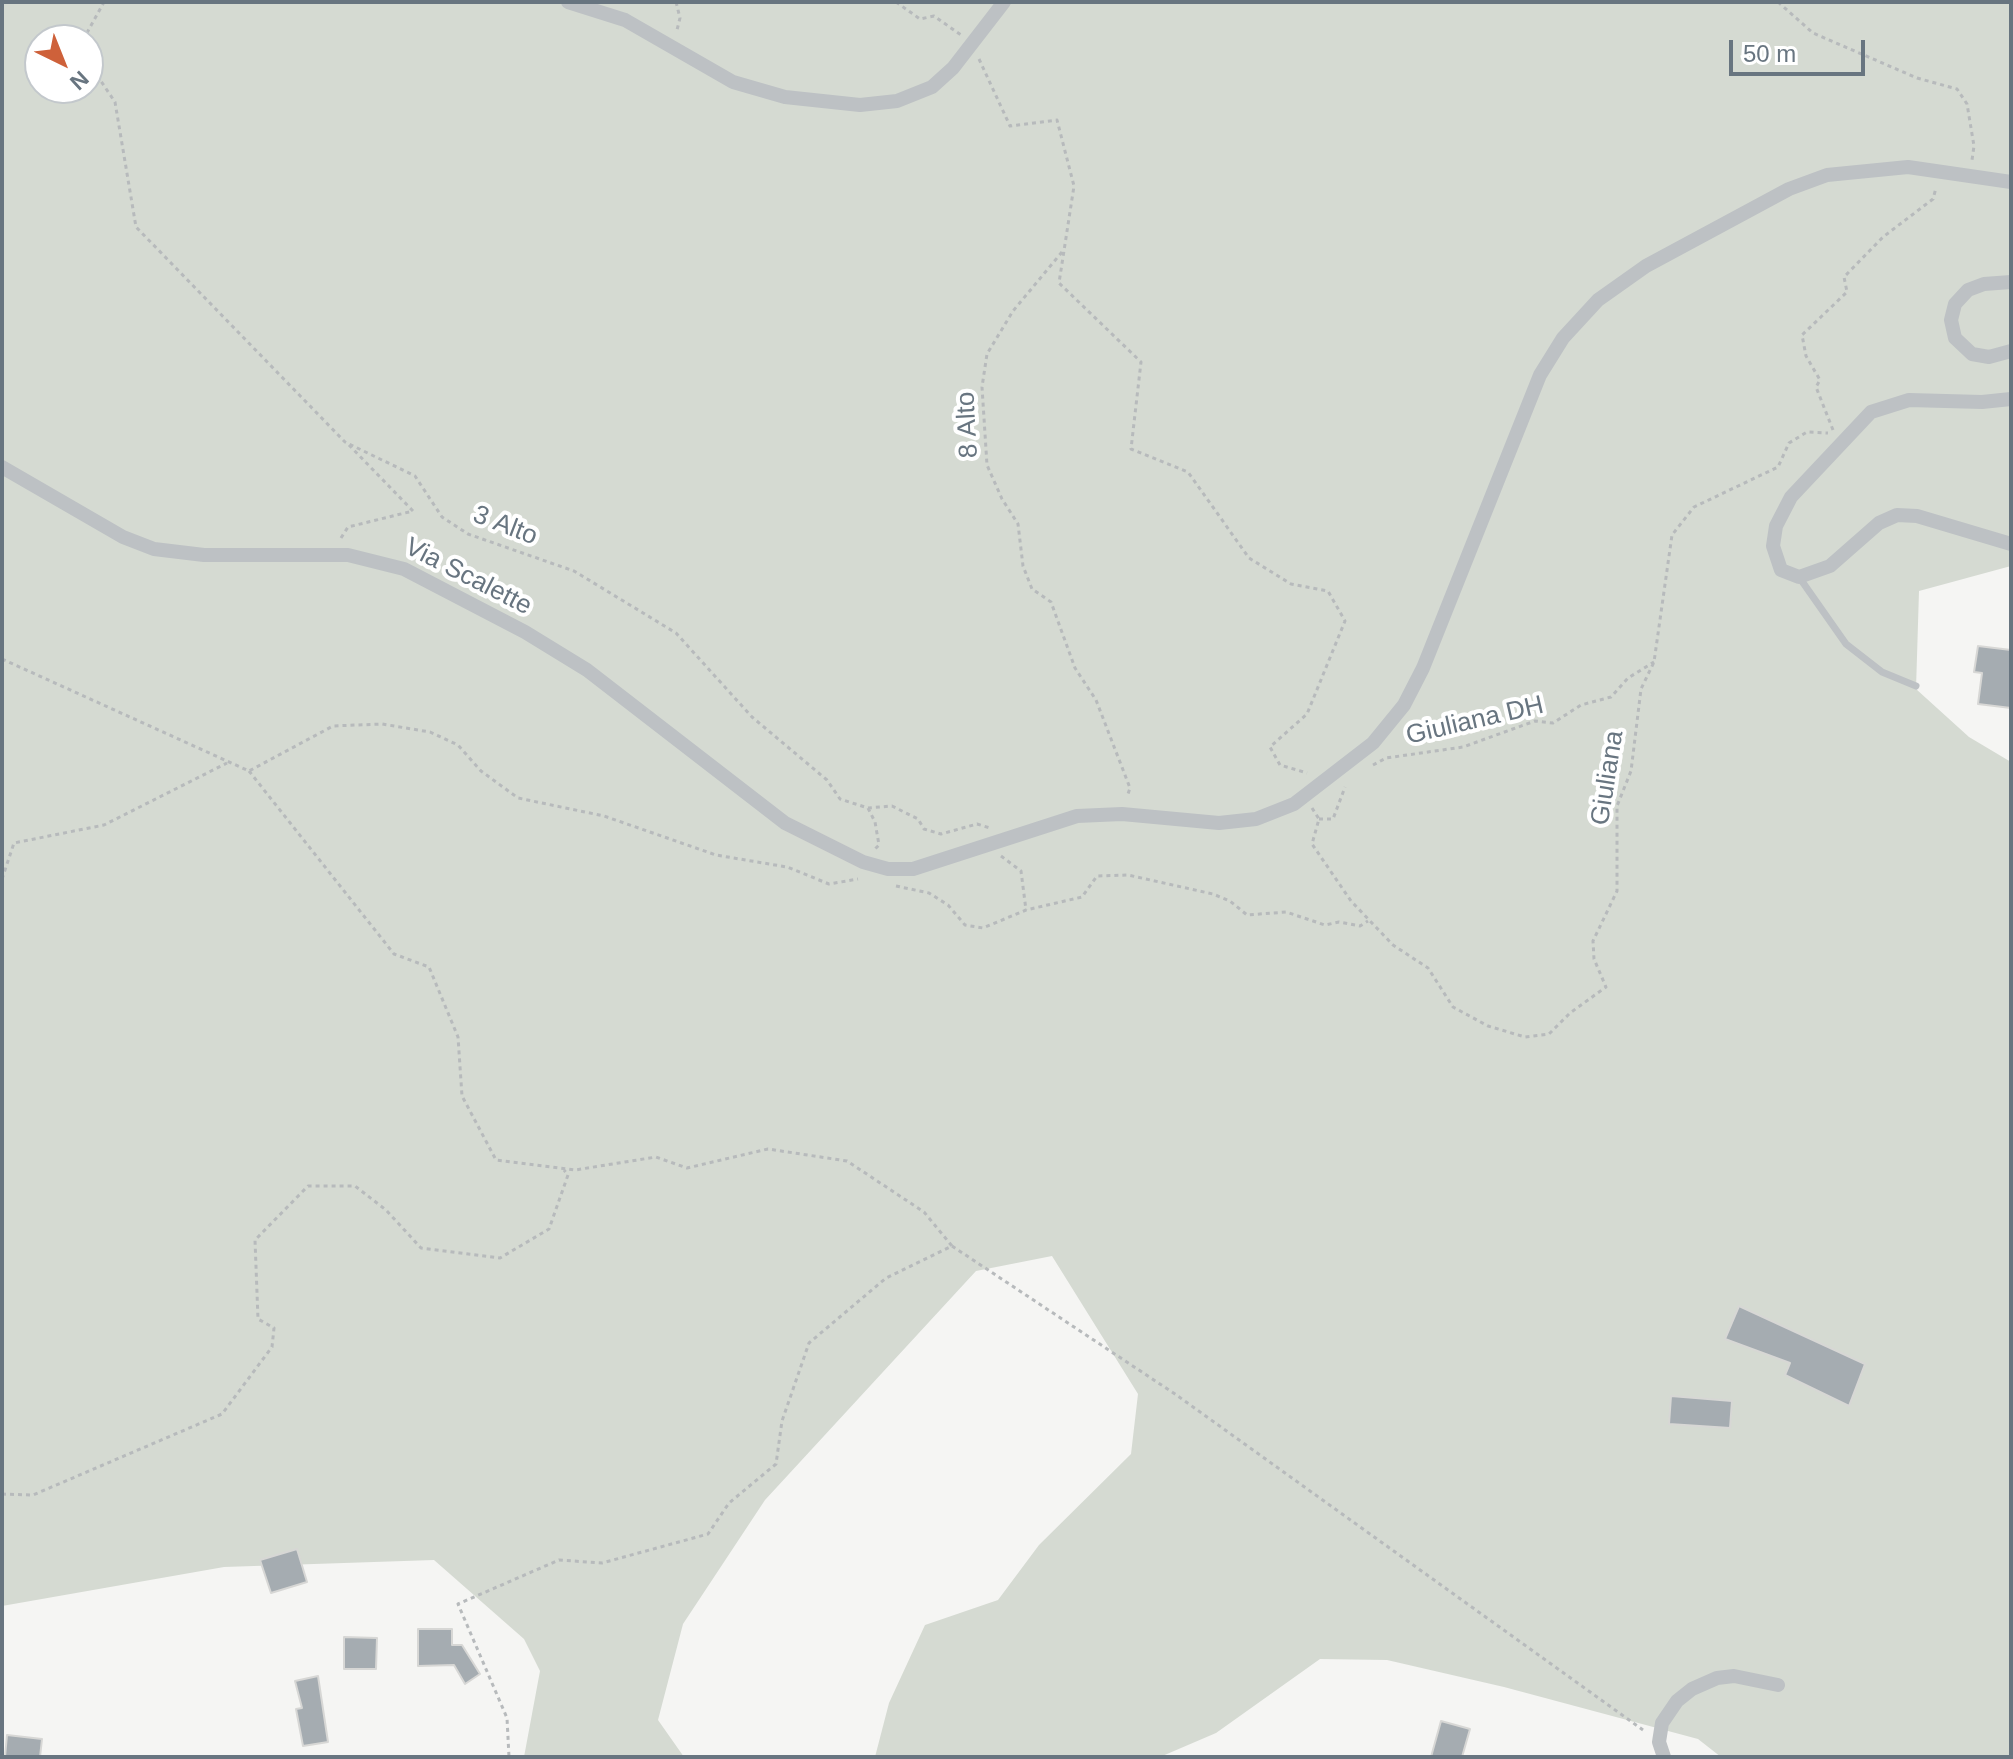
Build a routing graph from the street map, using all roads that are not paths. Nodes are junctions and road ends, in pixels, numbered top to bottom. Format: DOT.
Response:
graph roads {
  1 [pos="568,2"];
  2 [pos="1004,2"];
  3 [pos="2011,182"];
  4 [pos="2011,282"];
  5 [pos="2011,351"];
  6 [pos="2011,399"];
  7 [pos="2,467"];
  8 [pos="2011,544"];
  9 [pos="1799,577"];
  10 [pos="1916,686"];
  11 [pos="1778,1685"];
  12 [pos="1664,1757"];
  1 -- 2 [label="street"];
  3 -- 7 [label="street, Via Scalette"];
  4 -- 5 [label="street"];
  6 -- 9 [label="street"];
  8 -- 9 [label="street"];
  9 -- 10 [label="lane"];
  11 -- 12 [label="street"];
}
